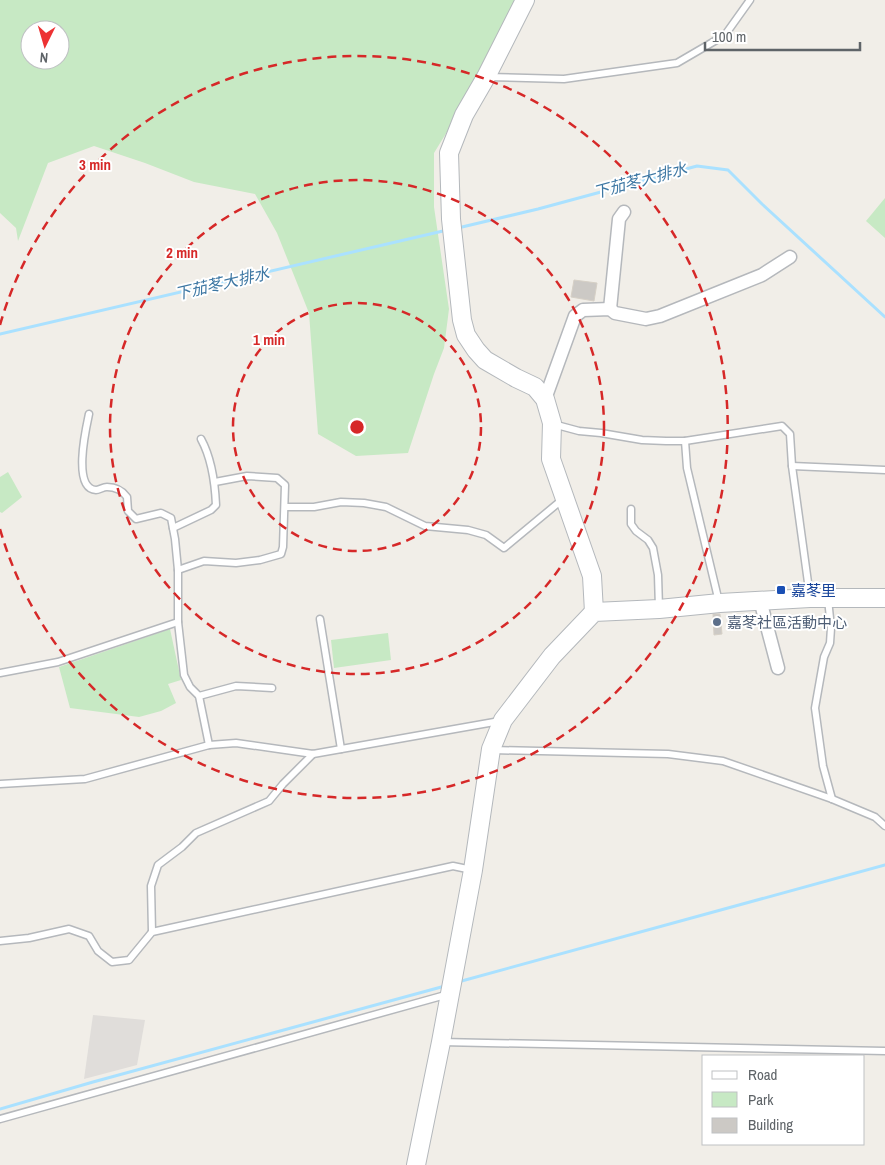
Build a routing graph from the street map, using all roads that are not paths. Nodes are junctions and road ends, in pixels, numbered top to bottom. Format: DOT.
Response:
graph roads {
  1 [pos="525,0"];
  2 [pos="750,0"];
  3 [pos="486,77"];
  4 [pos="624,212"];
  5 [pos="790,258"];
  6 [pos="610,309"];
  7 [pos="545,399"];
  8 [pos="88,414"];
  9 [pos="552,423"];
  10 [pos="201,439"];
  11 [pos="685,441"];
  12 [pos="792,466"];
  13 [pos="885,470"];
  14 [pos="215,482"];
  15 [pos="565,498"];
  16 [pos="285,507"];
  17 [pos="631,509"];
  18 [pos="173,528"];
  19 [pos="178,570"];
  20 [pos="828,597"];
  21 [pos="810,598"];
  22 [pos="885,598"];
  23 [pos="760,600"];
  24 [pos="720,603"];
  25 [pos="659,609"];
  26 [pos="594,612"];
  27 [pos="320,619"];
  28 [pos="178,622"];
  29 [pos="778,668"];
  30 [pos="0,673"];
  31 [pos="272,688"];
  32 [pos="199,696"];
  33 [pos="503,720"];
  34 [pos="210,745"];
  35 [pos="341,749"];
  36 [pos="491,750"];
  37 [pos="312,754"];
  38 [pos="0,784"];
  39 [pos="832,799"];
  40 [pos="885,826"];
  41 [pos="473,870"];
  42 [pos="152,932"];
  43 [pos="0,941"];
  44 [pos="451,986"];
  45 [pos="441,1042"];
  46 [pos="885,1050"];
  47 [pos="0,1119"];
  48 [pos="416,1165"];
  1 -- 3 [label="street"];
  2 -- 3 [label="lane"];
  3 -- 7 [label="street"];
  4 -- 6 [label="street"];
  5 -- 6 [label="street"];
  6 -- 7 [label="street"];
  7 -- 9 [label="street"];
  8 -- 18 [label="lane"];
  9 -- 11 [label="lane"];
  9 -- 15 [label="street"];
  10 -- 14 [label="lane"];
  11 -- 12 [label="lane"];
  11 -- 24 [label="lane"];
  12 -- 13 [label="lane"];
  12 -- 21 [label="lane"];
  14 -- 16 [label="lane"];
  14 -- 18 [label="lane"];
  15 -- 16 [label="lane"];
  15 -- 26 [label="street"];
  16 -- 19 [label="lane"];
  17 -- 25 [label="lane"];
  18 -- 19 [label="lane"];
  19 -- 28 [label="lane"];
  20 -- 21 [label="street"];
  20 -- 22 [label="street"];
  20 -- 39 [label="lane"];
  21 -- 23 [label="street"];
  23 -- 24 [label="street"];
  23 -- 29 [label="street"];
  24 -- 25 [label="street"];
  25 -- 26 [label="street"];
  26 -- 33 [label="street"];
  27 -- 35 [label="lane"];
  28 -- 30 [label="lane"];
  28 -- 32 [label="lane"];
  31 -- 32 [label="lane"];
  32 -- 34 [label="lane"];
  33 -- 35 [label="lane"];
  33 -- 36 [label="street"];
  34 -- 37 [label="lane"];
  34 -- 38 [label="lane"];
  35 -- 37 [label="lane"];
  36 -- 39 [label="lane"];
  36 -- 41 [label="street"];
  37 -- 42 [label="lane"];
  39 -- 40 [label="lane"];
  41 -- 42 [label="lane"];
  41 -- 44 [label="street"];
  42 -- 43 [label="lane"];
  44 -- 45 [label="street"];
  44 -- 47 [label="lane"];
  45 -- 46 [label="lane"];
  45 -- 48 [label="street"];
}
